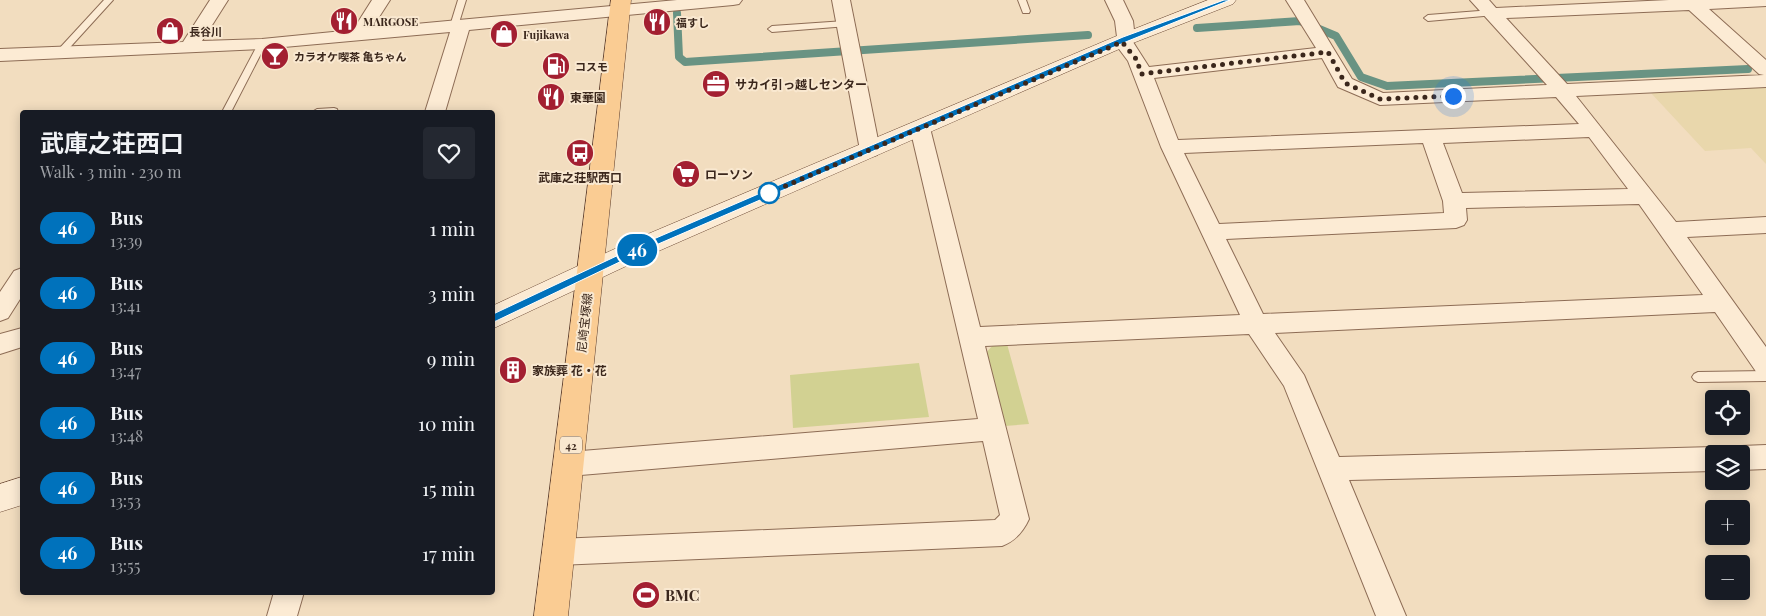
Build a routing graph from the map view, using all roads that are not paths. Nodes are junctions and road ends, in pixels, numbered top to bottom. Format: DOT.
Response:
graph roads {
  1 [pos="109,0"];
  2 [pos="219,0"];
  3 [pos="380,0"];
  4 [pos="462,0"];
  5 [pos="733,0"];
  6 [pos="840,0"];
  7 [pos="1022,0"];
  8 [pos="1114,0"];
  9 [pos="1226,0"];
  10 [pos="1295,0"];
  11 [pos="1766,1"];
  12 [pos="621,4"];
  13 [pos="1693,4"];
  14 [pos="1486,7"];
  15 [pos="1026,11"];
  16 [pos="1428,18"];
  17 [pos="845,24"];
  18 [pos="458,26"];
  19 [pos="772,29"];
  20 [pos="359,35"];
  21 [pos="1124,40"];
  22 [pos="262,44"];
  23 [pos="188,48"];
  24 [pos="1328,52"];
  25 [pos="60,53"];
  26 [pos="1,57"];
  27 [pos="1766,70"];
  28 [pos="1141,74"];
  29 [pos="1766,81"];
  30 [pos="1563,91"];
  31 [pos="227,110"];
  32 [pos="436,110"];
  33 [pos="920,128"];
  34 [pos="1594,130"];
  35 [pos="1432,137"];
  36 [pos="1171,147"];
  37 [pos="870,150"];
  38 [pos="1644,196"];
  39 [pos="1454,201"];
  40 [pos="1766,225"];
  41 [pos="1670,230"];
  42 [pos="1212,232"];
  43 [pos="590,273"];
  44 [pos="20,280"];
  45 [pos="1722,303"];
  46 [pos="0,312"];
  47 [pos="495,317"];
  48 [pos="1257,326"];
  49 [pos="972,337"];
  50 [pos="20,339"];
  51 [pos="0,344"];
  52 [pos="1766,366"];
  53 [pos="1766,376"];
  54 [pos="1698,377"];
  55 [pos="993,429"];
  56 [pos="1766,457"];
  57 [pos="1750,458"];
  58 [pos="1705,459"];
  59 [pos="569,464"];
  60 [pos="1332,469"];
  61 [pos="20,492"];
  62 [pos="0,498"];
  63 [pos="558,552"];
  64 [pos="288,595"];
  65 [pos="282,616"];
  66 [pos="551,616"];
  67 [pos="1391,616"];
  1 -- 25 [label="lane"];
  2 -- 23 [label="street"];
  3 -- 20 [label="street"];
  4 -- 18 [label="lane"];
  5 -- 12 [label="street"];
  6 -- 17 [label="street"];
  7 -- 15 [label="lane"];
  8 -- 21 [label="street"];
  9 -- 21 [label="main road"];
  10 -- 24 [label="street"];
  11 -- 13 [label="street"];
  12 -- 18 [label="street"];
  12 -- 43 [label="main road, 尼崎宝塚線 / 42"];
  13 -- 14 [label="street"];
  13 -- 27 [label="street"];
  14 -- 16 [label="lane"];
  14 -- 30 [label="street"];
  17 -- 19 [label="lane"];
  17 -- 37 [label="street"];
  18 -- 20 [label="street"];
  18 -- 32 [label="street"];
  20 -- 22 [label="street"];
  21 -- 28 [label="street"];
  21 -- 33 [label="main road"];
  22 -- 23 [label="street"];
  22 -- 31 [label="lane"];
  23 -- 25 [label="street"];
  24 -- 28 [label="street"];
  24 -- 30 [label="street"];
  25 -- 26 [label="street"];
  28 -- 36 [label="street"];
  29 -- 30 [label="street"];
  30 -- 34 [label="street"];
  33 -- 37 [label="main road"];
  33 -- 49 [label="street"];
  34 -- 35 [label="street"];
  34 -- 38 [label="street"];
  35 -- 36 [label="street"];
  35 -- 39 [label="street"];
  36 -- 42 [label="street"];
  37 -- 43 [label="main road"];
  38 -- 39 [label="street"];
  38 -- 41 [label="street"];
  39 -- 42 [label="street"];
  40 -- 41 [label="street"];
  41 -- 45 [label="street"];
  42 -- 48 [label="street"];
  43 -- 47 [label="main road"];
  43 -- 59 [label="main road, 尼崎宝塚線 / 42"];
  44 -- 46 [label="street"];
  45 -- 48 [label="street"];
  45 -- 52 [label="street"];
  48 -- 49 [label="street"];
  48 -- 60 [label="street"];
  49 -- 55 [label="street"];
  50 -- 51 [label="street"];
  53 -- 54 [label="lane"];
  55 -- 59 [label="street"];
  55 -- 63 [label="street"];
  56 -- 57 [label="street"];
  58 -- 60 [label="street"];
  59 -- 63 [label="main road, 尼崎宝塚線 / 42"];
  60 -- 67 [label="street"];
  61 -- 62 [label="main road"];
  63 -- 66 [label="main road, 尼崎宝塚線 / 42"];
  64 -- 65 [label="street"];
}
